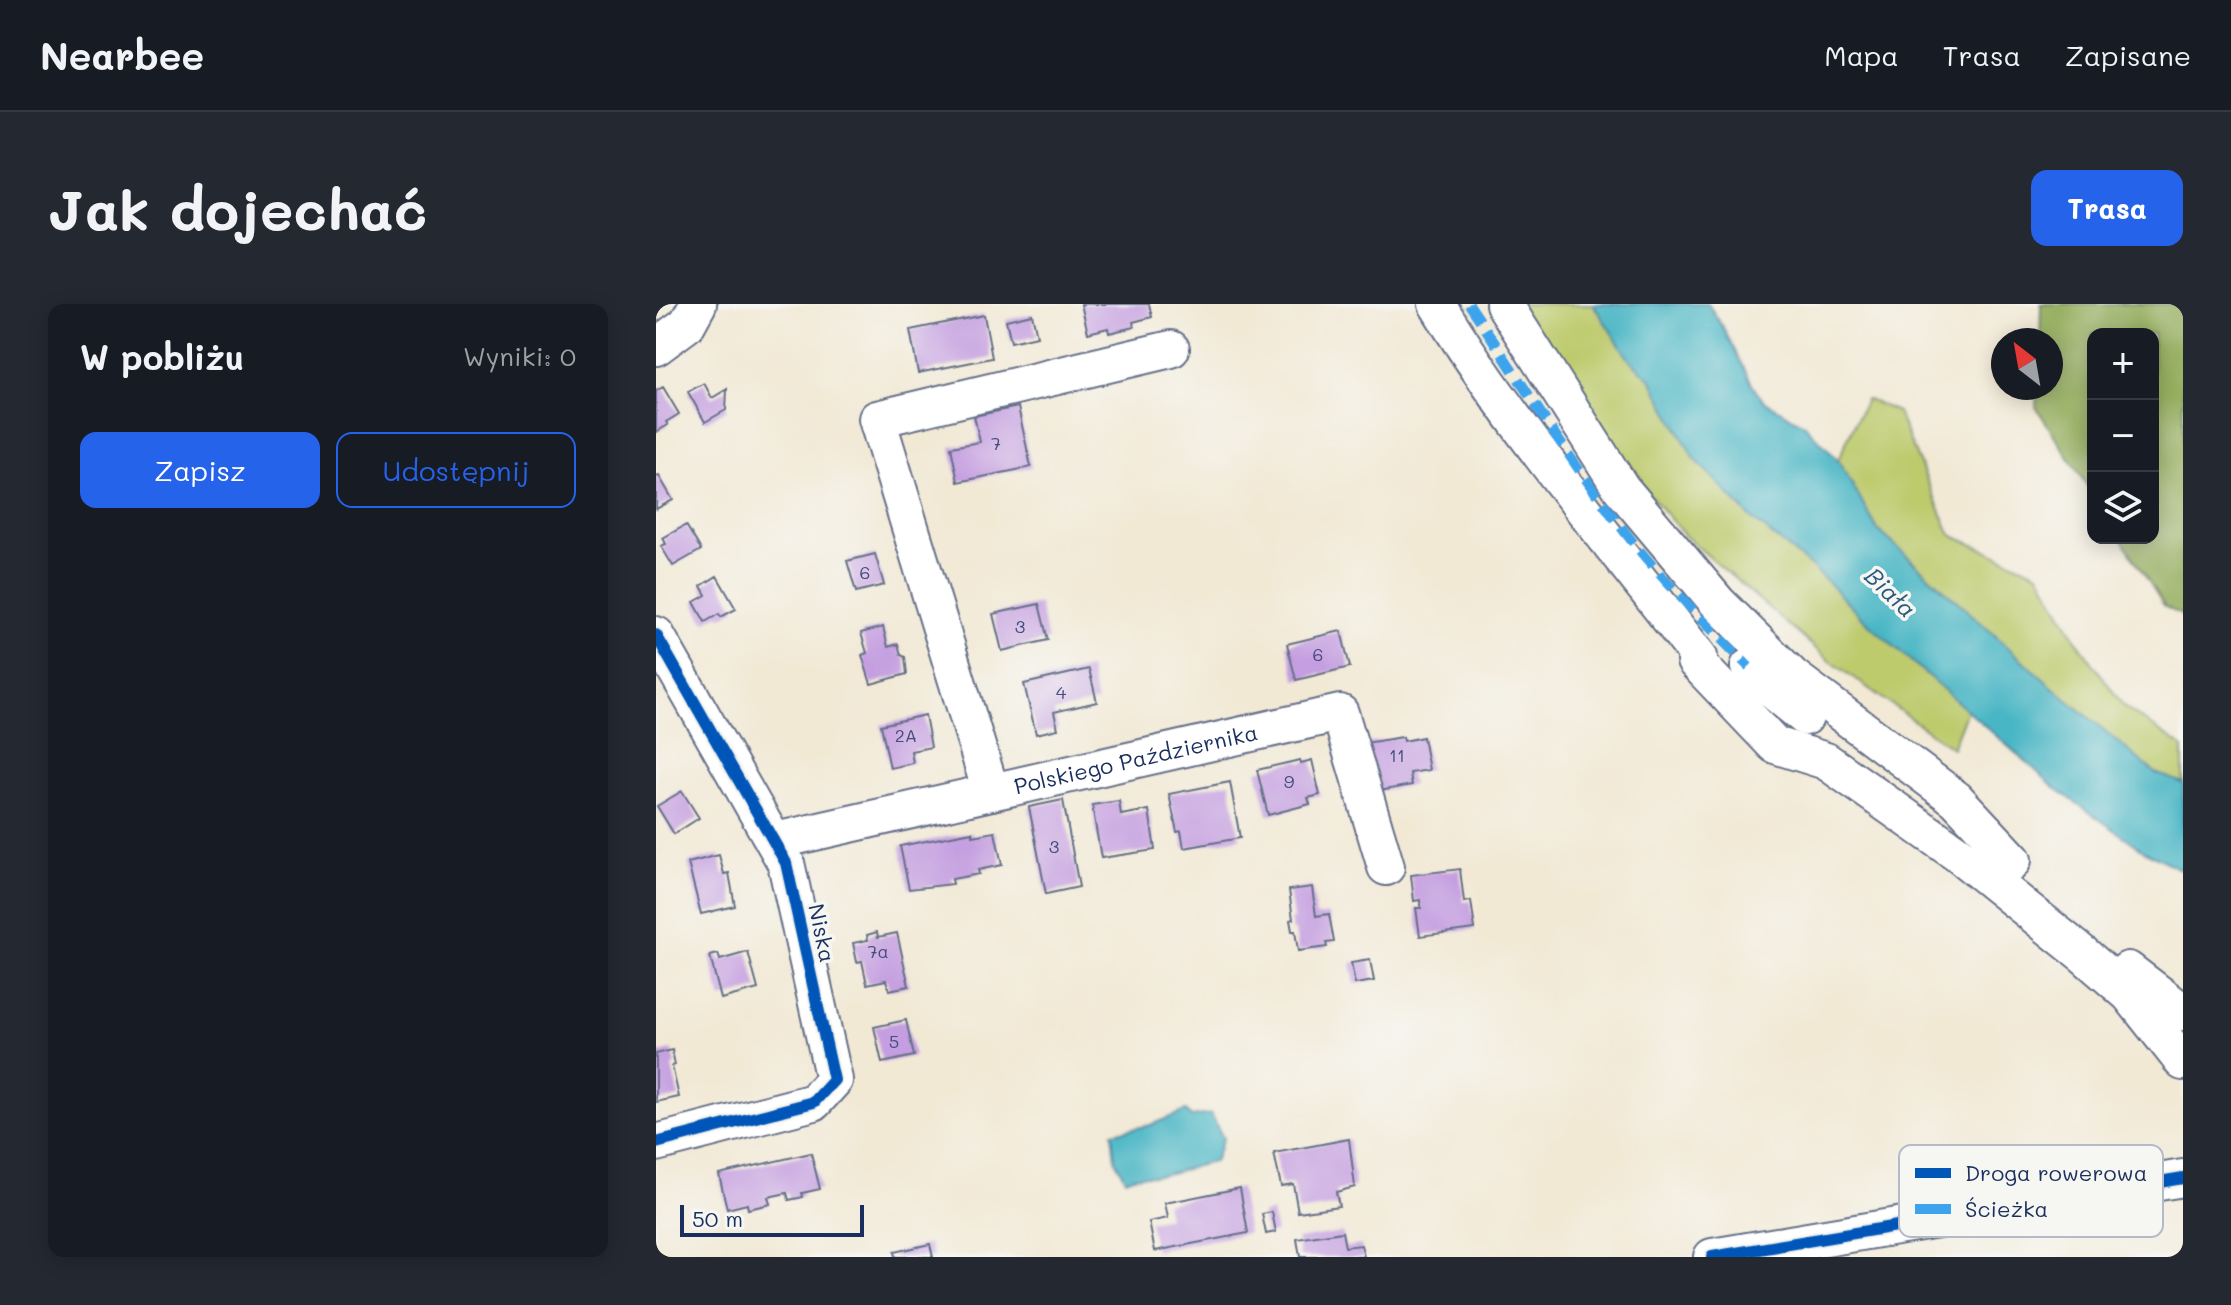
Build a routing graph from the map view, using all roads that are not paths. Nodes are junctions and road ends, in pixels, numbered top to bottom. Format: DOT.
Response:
graph roads {
  1 [pos="698,304"];
  2 [pos="1437,304"];
  3 [pos="1504,304"];
  4 [pos="656,347"];
  5 [pos="1171,349"];
  6 [pos="656,635"];
  7 [pos="1699,657"];
  8 [pos="991,792"];
  9 [pos="775,841"];
  10 [pos="2010,864"];
  11 [pos="1386,867"];
  12 [pos="2183,1012"];
  13 [pos="2183,1024"];
  14 [pos="2183,1062"];
  15 [pos="656,1143"];
  16 [pos="2183,1178"];
  17 [pos="2163,1181"];
  18 [pos="1899,1226"];
  19 [pos="1712,1257"];
  1 -- 4 [label="street"];
  2 -- 7 [label="street"];
  3 -- 10 [label="street"];
  5 -- 8 [label="street"];
  6 -- 9 [label="street, Niska"];
  7 -- 10 [label="street"];
  7 -- 14 [label="street"];
  8 -- 9 [label="street, Polskiego Października"];
  8 -- 11 [label="street, Polskiego Października"];
  9 -- 15 [label="street, Niska"];
  10 -- 12 [label="street"];
  12 -- 13 [label="street"];
  16 -- 17 [label="street"];
  18 -- 19 [label="street"];
}
